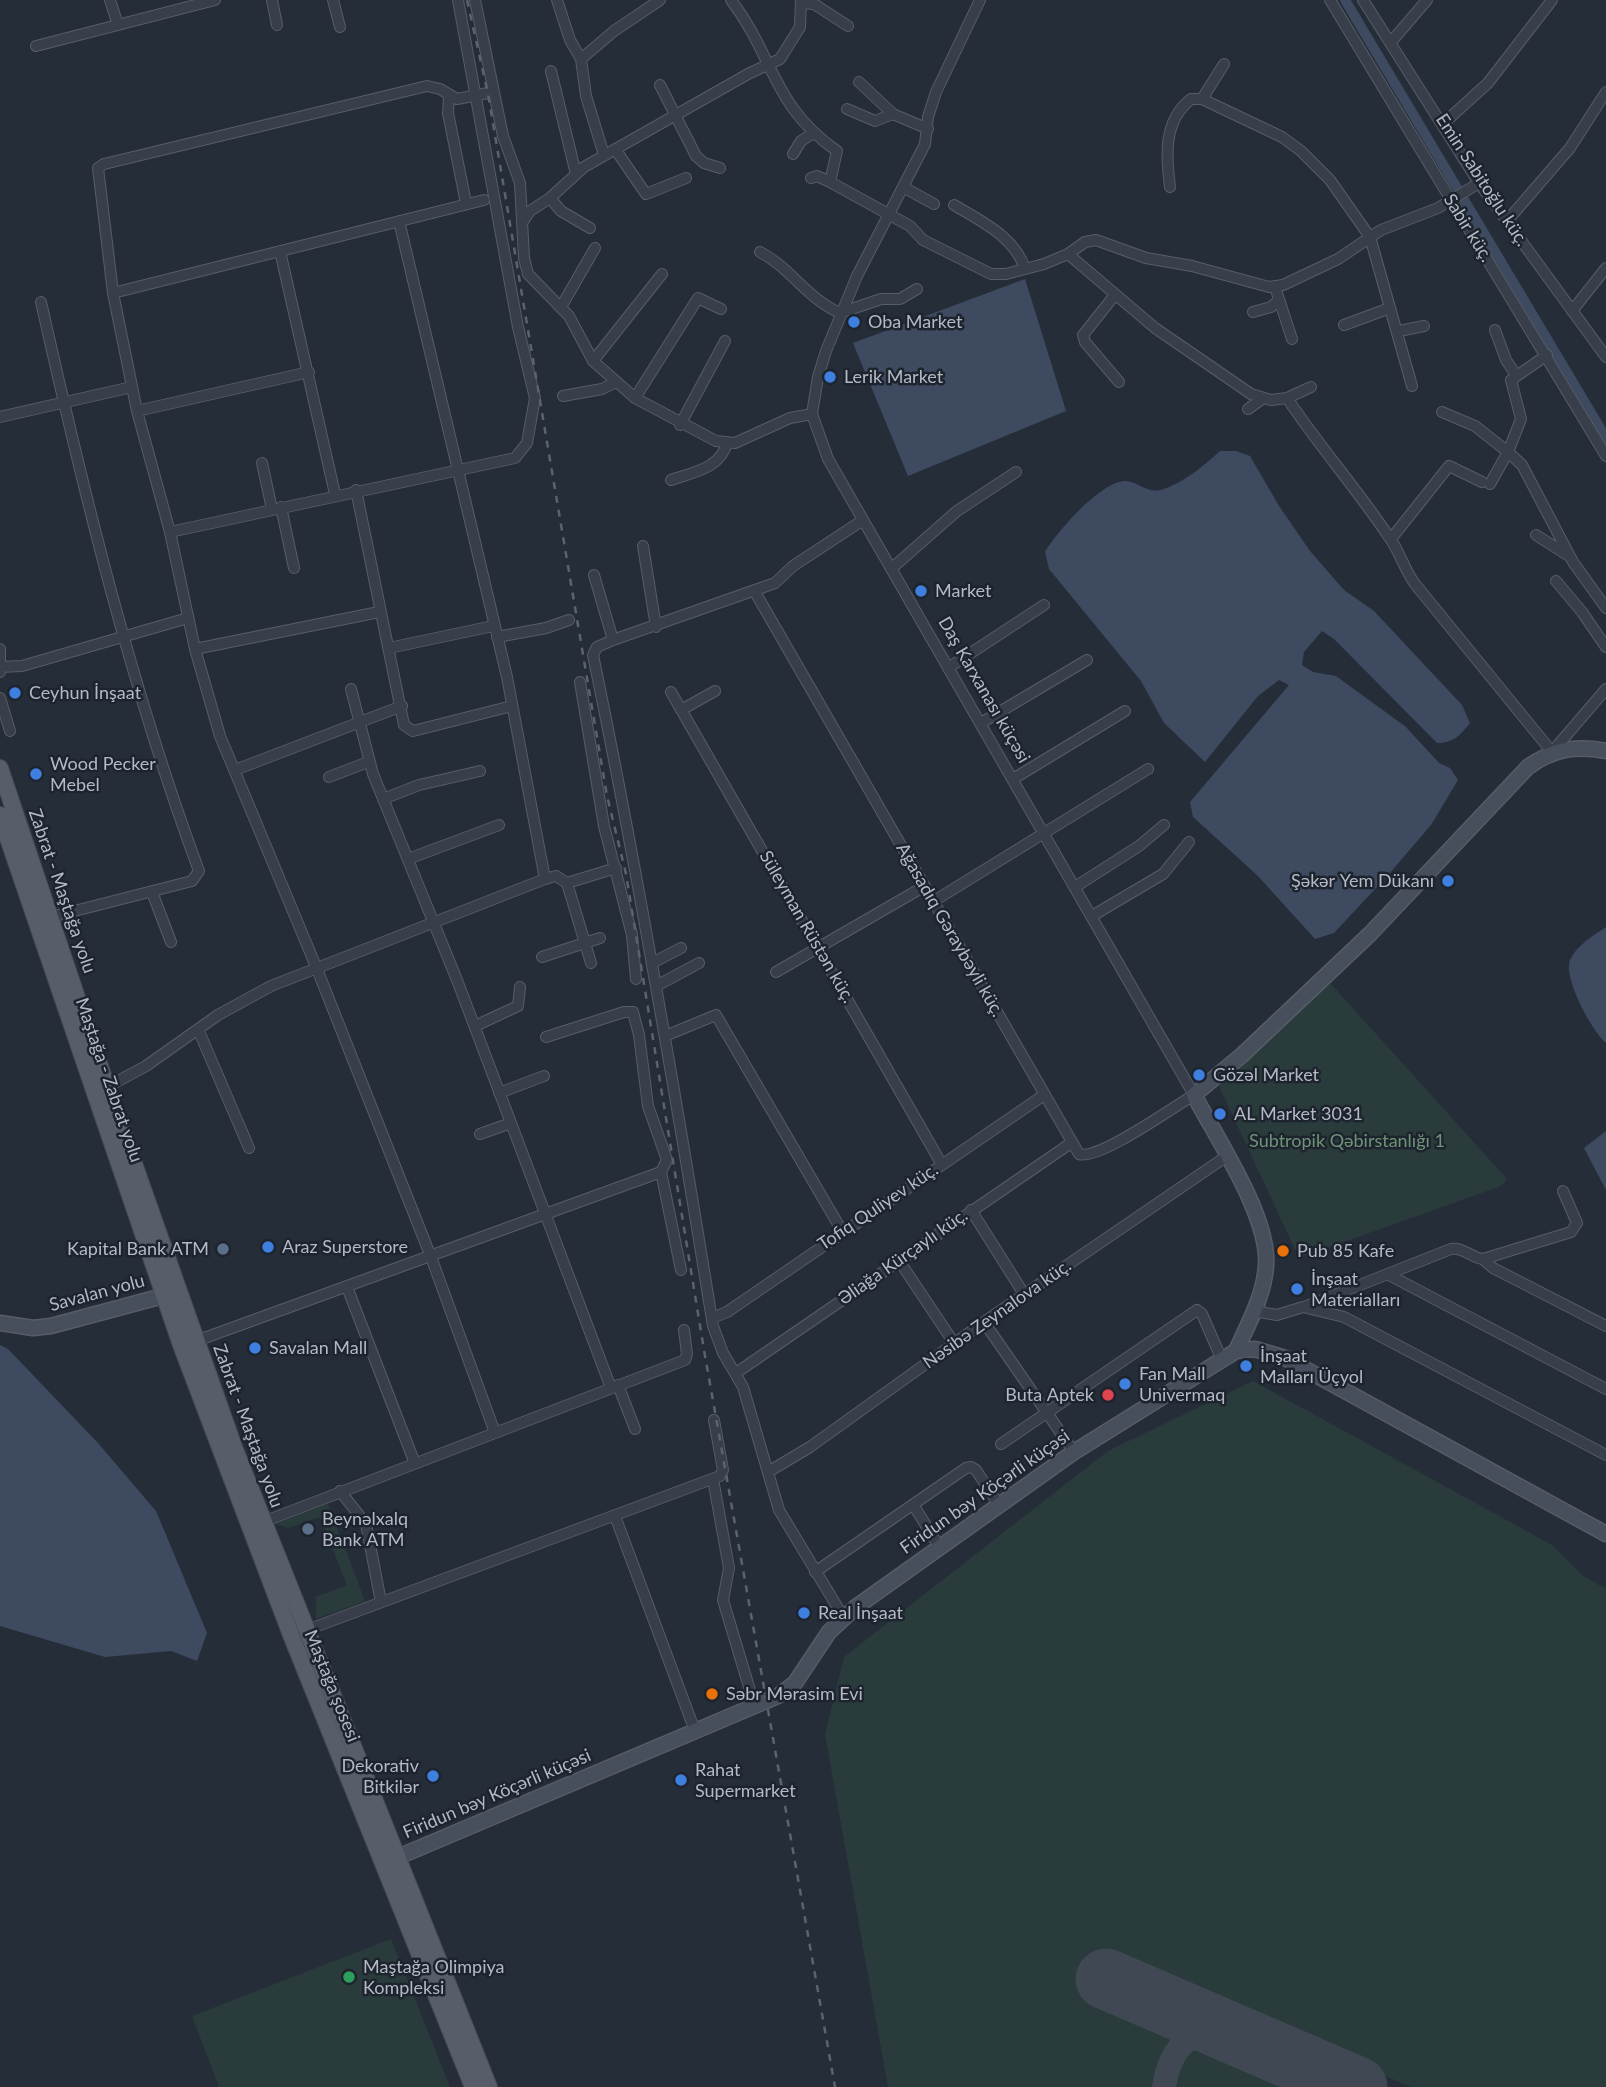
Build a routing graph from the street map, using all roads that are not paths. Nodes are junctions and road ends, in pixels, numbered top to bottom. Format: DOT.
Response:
graph roads {
  1 [pos="110,0"];
  2 [pos="215,0"];
  3 [pos="272,0"];
  4 [pos="333,0"];
  5 [pos="458,0"];
  6 [pos="475,0"];
  7 [pos="557,0"];
  8 [pos="660,0"];
  9 [pos="731,0"];
  10 [pos="980,0"];
  11 [pos="1330,0"];
  12 [pos="1363,0"];
  13 [pos="1427,0"];
  14 [pos="1552,0"];
  15 [pos="801,1"];
  16 [pos="118,24"];
  17 [pos="277,25"];
  18 [pos="848,26"];
  19 [pos="340,27"];
  20 [pos="1391,42"];
  21 [pos="36,46"];
  22 [pos="581,59"];
  23 [pos="1224,64"];
  24 [pos="767,65"];
  25 [pos="551,71"];
  26 [pos="859,82"];
  27 [pos="660,85"];
  28 [pos="493,92"];
  29 [pos="1606,92"];
  30 [pos="449,96"];
  31 [pos="475,97"];
  32 [pos="1202,99"];
  33 [pos="847,110"];
  34 [pos="893,114"];
  35 [pos="674,115"];
  36 [pos="1444,123"];
  37 [pos="928,129"];
  38 [pos="812,134"];
  39 [pos="615,149"];
  40 [pos="793,154"];
  41 [pos="604,155"];
  42 [pos="720,168"];
  43 [pos="576,174"];
  44 [pos="686,178"];
  45 [pos="811,178"];
  46 [pos="830,182"];
  47 [pos="1476,185"];
  48 [pos="903,187"];
  49 [pos="1170,187"];
  50 [pos="550,198"];
  51 [pos="1452,199"];
  52 [pos="484,200"];
  53 [pos="466,204"];
  54 [pos="934,204"];
  55 [pos="954,205"];
  56 [pos="888,216"];
  57 [pos="524,220"];
  58 [pos="399,221"];
  59 [pos="1507,221"];
  60 [pos="590,228"];
  61 [pos="1370,237"];
  62 [pos="595,248"];
  63 [pos="280,251"];
  64 [pos="760,252"];
  65 [pos="1068,254"];
  66 [pos="1606,268"];
  67 [pos="1025,269"];
  68 [pos="662,274"];
  69 [pos="1275,287"];
  70 [pos="917,289"];
  71 [pos="113,293"];
  72 [pos="1114,296"];
  73 [pos="1279,300"];
  74 [pos="41,302"];
  75 [pos="561,307"];
  76 [pos="1390,308"];
  77 [pos="721,309"];
  78 [pos="1572,311"];
  79 [pos="1253,312"];
  80 [pos="840,313"];
  81 [pos="1344,325"];
  82 [pos="1424,326"];
  83 [pos="1495,330"];
  84 [pos="1399,331"];
  85 [pos="1292,339"];
  86 [pos="725,341"];
  87 [pos="1547,355"];
  88 [pos="1606,356"];
  89 [pos="593,360"];
  90 [pos="309,372"];
  91 [pos="1516,374"];
  92 [pos="1119,382"];
  93 [pos="614,383"];
  94 [pos="1412,386"];
  95 [pos="132,387"];
  96 [pos="1311,387"];
  97 [pos="563,396"];
  98 [pos="635,398"];
  99 [pos="1287,398"];
  100 [pos="1262,399"];
  101 [pos="64,402"];
  102 [pos="1248,409"];
  103 [pos="136,411"];
  104 [pos="1442,412"];
  105 [pos="812,414"];
  106 [pos="0,417"];
  107 [pos="680,425"];
  108 [pos="727,443"];
  109 [pos="1508,452"];
  110 [pos="1606,456"];
  111 [pos="262,463"];
  112 [pos="460,470"];
  113 [pos="1016,472"];
  114 [pos="671,480"];
  115 [pos="356,491"];
  116 [pos="335,495"];
  117 [pos="277,508"];
  118 [pos="863,520"];
  119 [pos="170,532"];
  120 [pos="1536,535"];
  121 [pos="1391,539"];
  122 [pos="643,546"];
  123 [pos="1569,556"];
  124 [pos="294,568"];
  125 [pos="891,569"];
  126 [pos="594,575"];
  127 [pos="1556,581"];
  128 [pos="755,592"];
  129 [pos="1044,605"];
  130 [pos="1606,608"];
  131 [pos="379,612"];
  132 [pos="188,618"];
  133 [pos="569,620"];
  134 [pos="493,626"];
  135 [pos="656,627"];
  136 [pos="124,636"];
  137 [pos="497,637"];
  138 [pos="613,640"];
  139 [pos="1606,647"];
  140 [pos="388,648"];
  141 [pos="0,649"];
  142 [pos="195,649"];
  143 [pos="1087,660"];
  144 [pos="948,668"];
  145 [pos="0,669"];
  146 [pos="580,682"];
  147 [pos="351,689"];
  148 [pos="1606,689"];
  149 [pos="715,691"];
  150 [pos="671,692"];
  151 [pos="0,698"];
  152 [pos="402,706"];
  153 [pos="512,706"];
  154 [pos="681,710"];
  155 [pos="1125,711"];
  156 [pos="359,721"];
  157 [pos="981,723"];
  158 [pos="10,731"];
  159 [pos="1606,751"];
  160 [pos="1552,752"];
  161 [pos="368,762"];
  162 [pos="0,768"];
  163 [pos="1148,769"];
  164 [pos="235,770"];
  165 [pos="480,771"];
  166 [pos="329,777"];
  167 [pos="1013,779"];
  168 [pos="383,799"];
  169 [pos="0,815"];
  170 [pos="1164,824"];
  171 [pos="499,825"];
  172 [pos="1045,833"];
  173 [pos="1189,842"];
  174 [pos="408,859"];
  175 [pos="616,868"];
  176 [pos="545,879"];
  177 [pos="566,883"];
  178 [pos="925,886"];
  179 [pos="1075,887"];
  180 [pos="152,892"];
  181 [pos="934,901"];
  182 [pos="1092,916"];
  183 [pos="51,917"];
  184 [pos="435,923"];
  185 [pos="600,938"];
  186 [pos="584,941"];
  187 [pos="172,942"];
  188 [pos="819,947"];
  189 [pos="681,948"];
  190 [pos="542,957"];
  191 [pos="591,963"];
  192 [pos="652,963"];
  193 [pos="699,964"];
  194 [pos="317,968"];
  195 [pos="776,972"];
  196 [pos="636,979"];
  197 [pos="658,985"];
  198 [pos="520,987"];
  199 [pos="475,1026"];
  200 [pos="198,1029"];
  201 [pos="665,1036"];
  202 [pos="546,1037"];
  203 [pos="544,1076"];
  204 [pos="107,1087"];
  205 [pos="499,1093"];
  206 [pos="1044,1095"];
  207 [pos="1194,1095"];
  208 [pos="511,1123"];
  209 [pos="480,1134"];
  210 [pos="1071,1143"];
  211 [pos="248,1148"];
  212 [pos="1227,1156"];
  213 [pos="942,1163"];
  214 [pos="662,1172"];
  215 [pos="1563,1191"];
  216 [pos="971,1210"];
  217 [pos="546,1213"];
  218 [pos="842,1231"];
  219 [pos="430,1257"];
  220 [pos="898,1259"];
  221 [pos="1483,1259"];
  222 [pos="681,1270"];
  223 [pos="1389,1275"];
  224 [pos="347,1287"];
  225 [pos="171,1293"];
  226 [pos="1024,1294"];
  227 [pos="1303,1307"];
  228 [pos="1254,1311"];
  229 [pos="712,1318"];
  230 [pos="984,1322"];
  231 [pos="0,1323"];
  232 [pos="1606,1326"];
  233 [pos="684,1330"];
  234 [pos="196,1341"];
  235 [pos="954,1343"];
  236 [pos="1236,1352"];
  237 [pos="1222,1360"];
  238 [pos="736,1373"];
  239 [pos="615,1387"];
  240 [pos="1606,1389"];
  241 [pos="1046,1411"];
  242 [pos="714,1420"];
  243 [pos="635,1429"];
  244 [pos="494,1430"];
  245 [pos="1001,1444"];
  246 [pos="1074,1452"];
  247 [pos="1606,1455"];
  248 [pos="414,1461"];
  249 [pos="768,1472"];
  250 [pos="713,1479"];
  251 [pos="340,1491"];
  252 [pos="999,1505"];
  253 [pos="914,1506"];
  254 [pos="615,1516"];
  255 [pos="263,1522"];
  256 [pos="1606,1534"];
  257 [pos="940,1548"];
  258 [pos="815,1572"];
  259 [pos="381,1602"];
  260 [pos="844,1618"];
  261 [pos="307,1630"];
  262 [pos="755,1707"];
  263 [pos="695,1731"];
  264 [pos="398,1857"];
  265 [pos="383,1864"];
  266 [pos="473,2087"];
  267 [pos="489,2087"];
  1 -- 16 [label="street"];
  2 -- 16 [label="street"];
  3 -- 17 [label="street"];
  4 -- 19 [label="street"];
  5 -- 31 [label="street"];
  6 -- 28 [label="street"];
  7 -- 22 [label="street"];
  8 -- 22 [label="street"];
  9 -- 24 [label="street"];
  10 -- 37 [label="street, Daş Karxanası küçəsi"];
  11 -- 51 [label="street, Sabir küç."];
  12 -- 20 [label="street, Emin Sabitoğlu küç."];
  13 -- 20 [label="street"];
  14 -- 36 [label="street"];
  15 -- 18 [label="street"];
  15 -- 24 [label="street"];
  16 -- 21 [label="street"];
  20 -- 36 [label="street, Emin Sabitoğlu küç."];
  22 -- 41 [label="street"];
  23 -- 32 [label="street"];
  24 -- 35 [label="street"];
  24 -- 38 [label="street"];
  25 -- 43 [label="street"];
  26 -- 34 [label="street"];
  27 -- 35 [label="street"];
  28 -- 31 [label="street"];
  28 -- 57 [label="street"];
  29 -- 59 [label="street"];
  30 -- 31 [label="street"];
  30 -- 53 [label="street"];
  30 -- 71 [label="street"];
  31 -- 112 [label="street"];
  32 -- 49 [label="street"];
  32 -- 61 [label="street"];
  33 -- 34 [label="street"];
  34 -- 37 [label="street"];
  35 -- 39 [label="street"];
  35 -- 42 [label="street"];
  36 -- 47 [label="street, Emin Sabitoğlu küç."];
  37 -- 48 [label="street, Daş Karxanası küçəsi"];
  38 -- 40 [label="street"];
  38 -- 46 [label="street"];
  39 -- 41 [label="street"];
  39 -- 44 [label="street"];
  41 -- 43 [label="street"];
  43 -- 50 [label="street"];
  45 -- 46 [label="street"];
  46 -- 56 [label="street"];
  47 -- 51 [label="street"];
  47 -- 59 [label="street, Emin Sabitoğlu küç."];
  48 -- 54 [label="street"];
  48 -- 56 [label="street, Daş Karxanası küçəsi"];
  50 -- 57 [label="street"];
  50 -- 60 [label="street"];
  51 -- 61 [label="street"];
  51 -- 87 [label="street, Sabir küç."];
  52 -- 53 [label="street"];
  53 -- 58 [label="street"];
  55 -- 67 [label="street"];
  56 -- 67 [label="street"];
  56 -- 80 [label="street, Daş Karxanası küçəsi"];
  57 -- 75 [label="street"];
  58 -- 63 [label="street"];
  58 -- 112 [label="street"];
  59 -- 78 [label="street, Emin Sabitoğlu küç."];
  61 -- 69 [label="street"];
  61 -- 76 [label="street"];
  62 -- 75 [label="street"];
  63 -- 71 [label="street"];
  63 -- 90 [label="street"];
  64 -- 80 [label="street"];
  65 -- 67 [label="street"];
  65 -- 69 [label="street"];
  65 -- 72 [label="street"];
  66 -- 78 [label="street"];
  68 -- 89 [label="street"];
  69 -- 73 [label="street"];
  70 -- 80 [label="street"];
  71 -- 95 [label="street"];
  72 -- 92 [label="street"];
  72 -- 100 [label="street"];
  73 -- 79 [label="street"];
  73 -- 85 [label="street"];
  74 -- 101 [label="street"];
  75 -- 89 [label="street"];
  76 -- 81 [label="street"];
  76 -- 84 [label="street"];
  77 -- 98 [label="street"];
  78 -- 88 [label="street, Emin Sabitoğlu küç."];
  80 -- 105 [label="street, Daş Karxanası küçəsi"];
  82 -- 84 [label="street"];
  83 -- 91 [label="street"];
  84 -- 94 [label="street"];
  86 -- 107 [label="street"];
  87 -- 91 [label="street"];
  87 -- 110 [label="street, Sabir küç."];
  89 -- 93 [label="street"];
  90 -- 103 [label="street"];
  90 -- 116 [label="street"];
  91 -- 109 [label="street"];
  93 -- 97 [label="street"];
  93 -- 98 [label="street"];
  95 -- 101 [label="street"];
  95 -- 103 [label="street"];
  96 -- 99 [label="street"];
  98 -- 107 [label="street"];
  99 -- 100 [label="street"];
  99 -- 121 [label="street"];
  100 -- 102 [label="street"];
  101 -- 106 [label="street"];
  101 -- 136 [label="street"];
  103 -- 119 [label="street"];
  104 -- 109 [label="street"];
  105 -- 108 [label="street"];
  105 -- 118 [label="street, Daş Karxanası küçəsi"];
  107 -- 108 [label="street"];
  108 -- 114 [label="street"];
  109 -- 121 [label="street"];
  109 -- 123 [label="street"];
  111 -- 117 [label="street"];
  112 -- 115 [label="street"];
  112 -- 134 [label="street"];
  113 -- 125 [label="street"];
  115 -- 116 [label="street"];
  115 -- 131 [label="street"];
  116 -- 117 [label="street"];
  117 -- 119 [label="street"];
  117 -- 124 [label="street"];
  118 -- 125 [label="street, Daş Karxanası küçəsi"];
  118 -- 128 [label="street"];
  119 -- 132 [label="street"];
  120 -- 123 [label="street"];
  121 -- 160 [label="street"];
  122 -- 135 [label="street"];
  123 -- 130 [label="street"];
  125 -- 144 [label="street, Daş Karxanası küçəsi"];
  126 -- 138 [label="street"];
  127 -- 139 [label="street"];
  128 -- 135 [label="street"];
  128 -- 178 [label="street, Ağasadıq Gəraybəyli küç."];
  129 -- 144 [label="street"];
  131 -- 140 [label="street"];
  131 -- 142 [label="street"];
  132 -- 136 [label="street"];
  132 -- 142 [label="street"];
  133 -- 137 [label="street"];
  134 -- 137 [label="street"];
  134 -- 140 [label="street"];
  135 -- 138 [label="street"];
  136 -- 145 [label="street"];
  136 -- 180 [label="street"];
  137 -- 153 [label="street"];
  138 -- 192 [label="street"];
  140 -- 152 [label="street"];
  141 -- 145 [label="street"];
  142 -- 164 [label="street"];
  143 -- 157 [label="street"];
  144 -- 157 [label="street, Daş Karxanası küçəsi"];
  146 -- 175 [label="street"];
  147 -- 156 [label="street"];
  148 -- 160 [label="street"];
  149 -- 154 [label="street"];
  150 -- 154 [label="street, Süleyman Rüstən küç."];
  151 -- 158 [label="street"];
  152 -- 153 [label="street"];
  152 -- 156 [label="street"];
  153 -- 176 [label="street"];
  154 -- 188 [label="street, Süleyman Rüstən küç."];
  155 -- 167 [label="street"];
  156 -- 161 [label="street"];
  156 -- 164 [label="street"];
  157 -- 167 [label="street, Daş Karxanası küçəsi"];
  159 -- 160 [label="street"];
  160 -- 207 [label="street"];
  161 -- 166 [label="street"];
  161 -- 168 [label="street"];
  162 -- 183 [label="main road, Zabrat - Maştağa yolu"];
  163 -- 172 [label="street"];
  164 -- 194 [label="street"];
  165 -- 168 [label="street"];
  167 -- 172 [label="street, Daş Karxanası küçəsi"];
  168 -- 174 [label="street"];
  169 -- 225 [label="main road, Maştağa - Zabrat yolu"];
  170 -- 179 [label="street"];
  171 -- 174 [label="street"];
  172 -- 179 [label="street, Daş Karxanası küçəsi"];
  172 -- 181 [label="street"];
  173 -- 182 [label="street"];
  174 -- 184 [label="street"];
  175 -- 177 [label="street"];
  175 -- 196 [label="street"];
  176 -- 177 [label="street"];
  176 -- 184 [label="street"];
  177 -- 186 [label="street"];
  178 -- 181 [label="street, Ağasadıq Gəraybəyli küç."];
  178 -- 188 [label="street"];
  179 -- 182 [label="street, Daş Karxanası küçəsi"];
  180 -- 183 [label="street"];
  180 -- 187 [label="street"];
  181 -- 206 [label="street, Ağasadıq Gəraybəyli küç."];
  182 -- 207 [label="street, Daş Karxanası küçəsi"];
  183 -- 204 [label="main road, Zabrat - Maştağa yolu"];
  184 -- 194 [label="street"];
  184 -- 199 [label="street"];
  185 -- 186 [label="street"];
  186 -- 190 [label="street"];
  186 -- 191 [label="street"];
  188 -- 195 [label="street"];
  188 -- 213 [label="street, Süleyman Rüstən küç."];
  189 -- 192 [label="street"];
  192 -- 197 [label="street"];
  193 -- 197 [label="street"];
  194 -- 200 [label="street"];
  194 -- 219 [label="street"];
  197 -- 201 [label="street"];
  198 -- 199 [label="street"];
  199 -- 205 [label="street"];
  200 -- 204 [label="street"];
  200 -- 211 [label="street"];
  201 -- 218 [label="street"];
  201 -- 229 [label="street"];
  202 -- 214 [label="street"];
  203 -- 205 [label="street"];
  204 -- 225 [label="main road, Zabrat - Maştağa yolu"];
  205 -- 208 [label="street"];
  206 -- 210 [label="street, Ağasadıq Gəraybəyli küç."];
  206 -- 213 [label="street, Tofiq Quliyev küç."];
  207 -- 210 [label="street"];
  207 -- 212 [label="street, Daş Karxanası küçəsi"];
  208 -- 209 [label="street"];
  208 -- 217 [label="street"];
  210 -- 216 [label="street, Əliağa Kürçaylı küç."];
  212 -- 226 [label="street, Nəsibə Zeynalova küç."];
  212 -- 228 [label="street, Daş Karxanası küçəsi"];
  213 -- 218 [label="street, Tofiq Quliyev küç."];
  214 -- 217 [label="street"];
  214 -- 222 [label="street"];
  215 -- 221 [label="street"];
  216 -- 220 [label="street, Əliağa Kürçaylı küç."];
  216 -- 226 [label="street"];
  217 -- 219 [label="street"];
  217 -- 239 [label="street"];
  218 -- 229 [label="street, Tofiq Quliyev küç."];
  219 -- 224 [label="street"];
  219 -- 244 [label="street"];
  220 -- 235 [label="street"];
  220 -- 238 [label="street, Əliağa Kürçaylı küç."];
  221 -- 223 [label="street"];
  221 -- 232 [label="street"];
  223 -- 227 [label="street"];
  223 -- 240 [label="street"];
  224 -- 234 [label="street"];
  224 -- 248 [label="street"];
  225 -- 231 [label="street, Savalan yolu"];
  225 -- 234 [label="main road, Zabrat - Maştağa yolu"];
  225 -- 265 [label="main road, Maştağa şosesi"];
  226 -- 230 [label="street, Nəsibə Zeynalova küç."];
  227 -- 228 [label="street"];
  227 -- 247 [label="street"];
  228 -- 236 [label="street, Daş Karxanası küçəsi"];
  229 -- 238 [label="street"];
  230 -- 235 [label="street, Nəsibə Zeynalova küç."];
  230 -- 241 [label="street"];
  233 -- 239 [label="street"];
  234 -- 255 [label="main road, Zabrat - Maştağa yolu"];
  235 -- 249 [label="street, Nəsibə Zeynalova küç."];
  236 -- 237 [label="street, Firidun bəy Köçərli küçəsi"];
  236 -- 256 [label="street"];
  237 -- 241 [label="street"];
  237 -- 246 [label="street, Firidun bəy Köçərli küçəsi"];
  238 -- 249 [label="street"];
  239 -- 243 [label="street"];
  239 -- 244 [label="street"];
  241 -- 245 [label="street"];
  241 -- 246 [label="street"];
  242 -- 250 [label="street"];
  244 -- 248 [label="street"];
  246 -- 252 [label="street, Firidun bəy Köçərli küçəsi"];
  248 -- 251 [label="street"];
  249 -- 258 [label="street"];
  250 -- 254 [label="street"];
  250 -- 262 [label="street"];
  251 -- 255 [label="street"];
  251 -- 259 [label="street"];
  252 -- 253 [label="street"];
  252 -- 257 [label="street, Firidun bəy Köçərli küçəsi"];
  253 -- 257 [label="street"];
  253 -- 258 [label="street"];
  254 -- 259 [label="street"];
  254 -- 263 [label="street"];
  255 -- 261 [label="main road, Zabrat - Maştağa yolu"];
  257 -- 260 [label="street, Firidun bəy Köçərli küçəsi"];
  258 -- 260 [label="street"];
  259 -- 261 [label="street"];
  260 -- 262 [label="street, Firidun bəy Köçərli küçəsi"];
  261 -- 264 [label="main road, Zabrat - Maştağa yolu"];
  262 -- 263 [label="street, Firidun bəy Köçərli küçəsi"];
  263 -- 264 [label="street, Firidun bəy Köçərli küçəsi"];
  264 -- 265 [label="main road"];
  264 -- 267 [label="main road, Zabrat - Maştağa yolu"];
  265 -- 266 [label="main road, Maştağa şosesi"];
}
